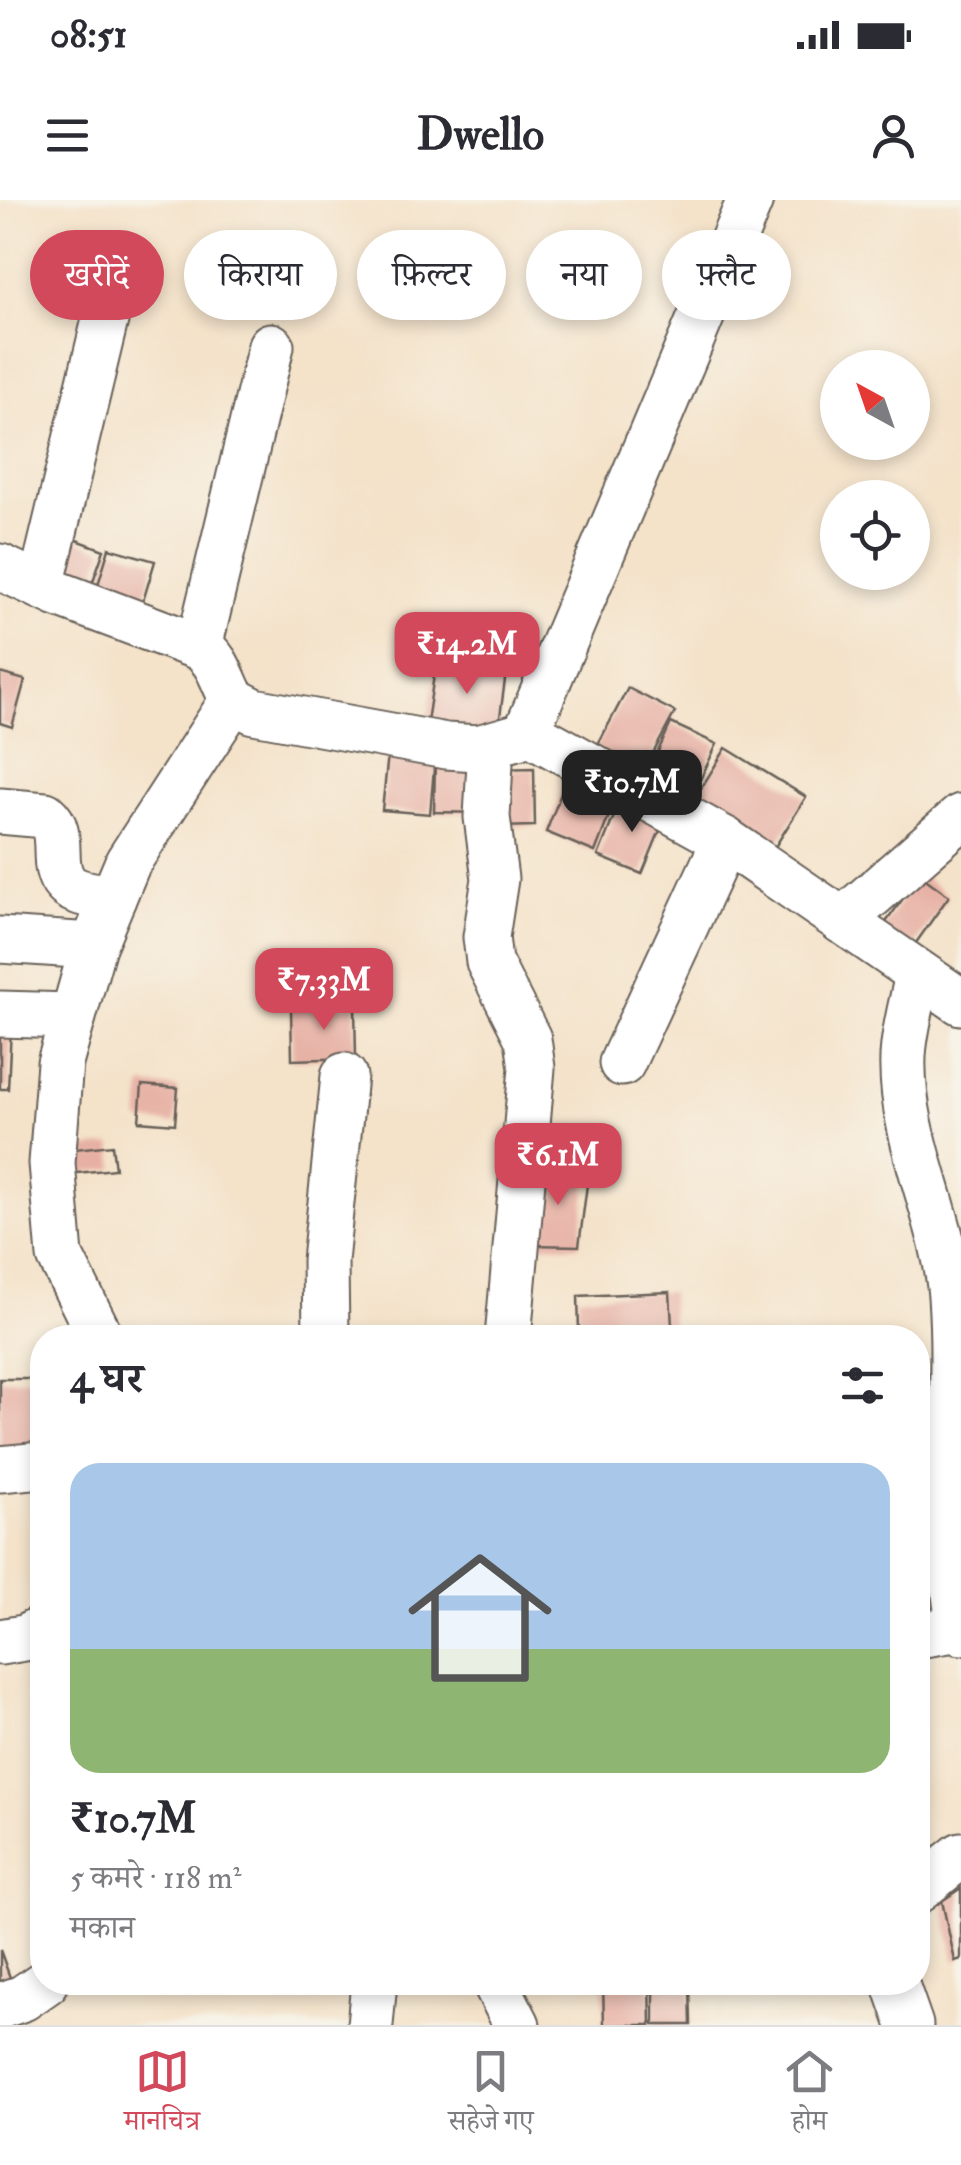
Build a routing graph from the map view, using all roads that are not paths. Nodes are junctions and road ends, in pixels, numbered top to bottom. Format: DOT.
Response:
graph roads {
  1 [pos="742,205"];
  2 [pos="105,320"];
  3 [pos="271,346"];
  4 [pos="0,567"];
  5 [pos="41,586"];
  6 [pos="199,647"];
  7 [pos="233,700"];
  8 [pos="509,738"];
  9 [pos="0,811"];
  10 [pos="961,817"];
  11 [pos="726,840"];
  12 [pos="113,898"];
  13 [pos="842,921"];
  14 [pos="0,940"];
  15 [pos="93,946"];
  16 [pos="918,974"];
  17 [pos="961,1002"];
  18 [pos="0,1014"];
  19 [pos="72,1016"];
  20 [pos="622,1062"];
  21 [pos="344,1076"];
  22 [pos="954,1274"];
  23 [pos="94,1325"];
  24 [pos="326,1325"];
  25 [pos="509,1325"];
  26 [pos="957,1428"];
  27 [pos="30,1466"];
  28 [pos="0,1469"];
  29 [pos="960,1630"];
  30 [pos="930,1634"];
  31 [pos="30,1635"];
  32 [pos="0,1642"];
  33 [pos="961,1856"];
  34 [pos="930,1881"];
  35 [pos="373,1995"];
  36 [pos="502,1995"];
  37 [pos="900,1995"];
  38 [pos="370,2025"];
  39 [pos="517,2025"];
  40 [pos="910,2025"];
  1 -- 8 [label="street"];
  2 -- 5 [label="street"];
  3 -- 6 [label="street"];
  4 -- 5 [label="street"];
  5 -- 6 [label="street"];
  6 -- 7 [label="street"];
  7 -- 8 [label="street"];
  7 -- 12 [label="street"];
  8 -- 11 [label="street"];
  8 -- 25 [label="street"];
  9 -- 12 [label="street"];
  10 -- 13 [label="street"];
  11 -- 13 [label="street"];
  11 -- 20 [label="street"];
  12 -- 15 [label="street"];
  13 -- 16 [label="street"];
  14 -- 15 [label="street"];
  15 -- 19 [label="street"];
  16 -- 17 [label="street"];
  16 -- 22 [label="street"];
  18 -- 19 [label="street"];
  19 -- 23 [label="street"];
  21 -- 24 [label="street"];
  22 -- 26 [label="street"];
  26 -- 29 [label="street"];
  27 -- 28 [label="street"];
  29 -- 30 [label="street"];
  31 -- 32 [label="street"];
  33 -- 34 [label="street"];
  35 -- 38 [label="street"];
  36 -- 39 [label="street"];
  37 -- 40 [label="street"];
}
